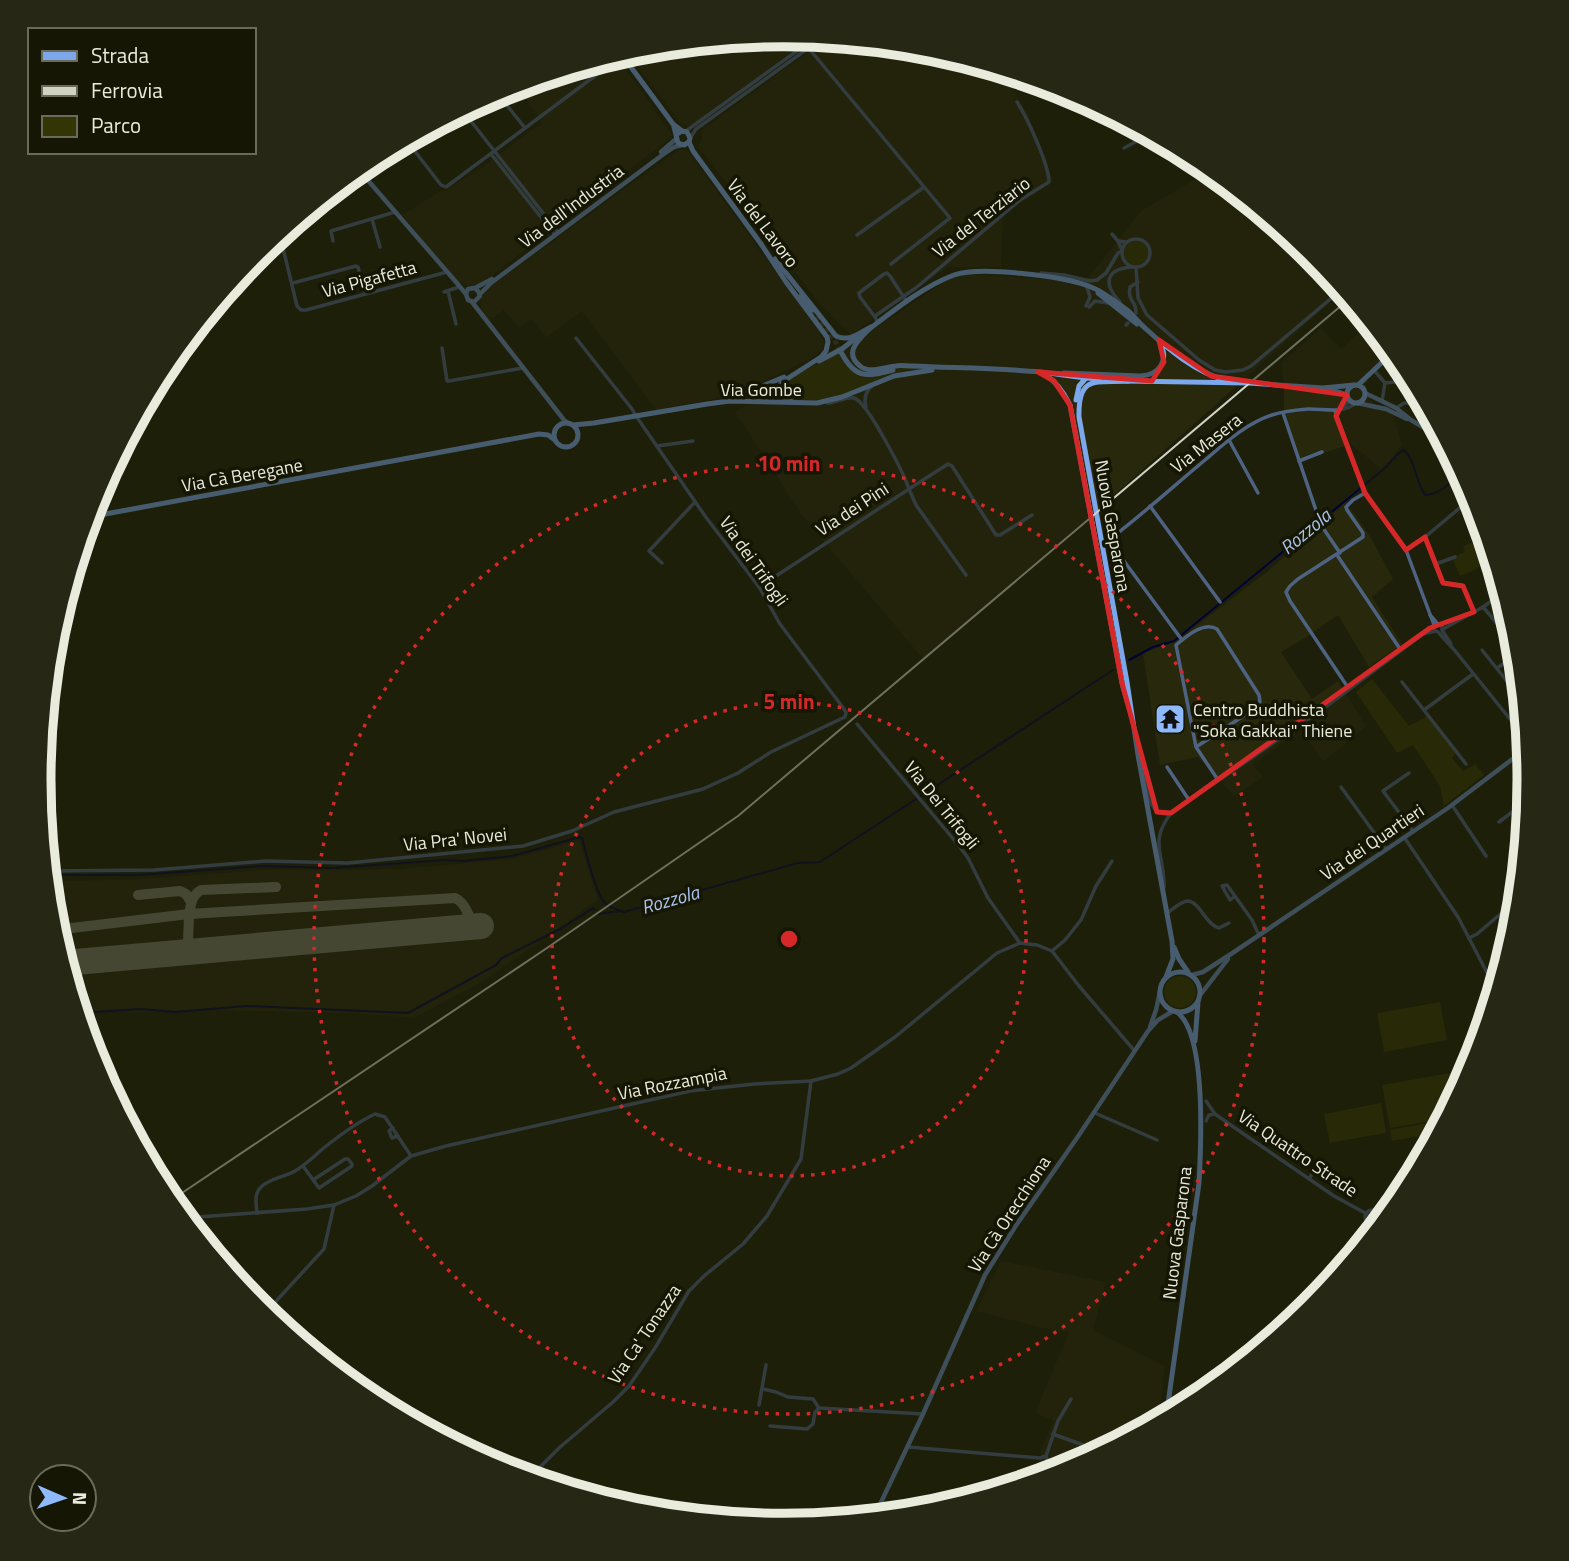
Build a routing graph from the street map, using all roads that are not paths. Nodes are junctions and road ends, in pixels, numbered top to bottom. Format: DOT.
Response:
graph roads {
  1 [pos="804,48"];
  2 [pos="805,48"];
  3 [pos="809,48"];
  4 [pos="628,64"];
  5 [pos="605,70"];
  6 [pos="1017,102"];
  7 [pos="505,103"];
  8 [pos="469,119"];
  9 [pos="525,128"];
  10 [pos="680,134"];
  11 [pos="1140,139"];
  12 [pos="687,142"];
  13 [pos="413,148"];
  14 [pos="1124,148"];
  15 [pos="493,153"];
  16 [pos="366,179"];
  17 [pos="924,187"];
  18 [pos="395,212"];
  19 [pos="372,218"];
  20 [pos="556,233"];
  21 [pos="1112,234"];
  22 [pos="857,235"];
  23 [pos="333,241"];
  24 [pos="1118,241"];
  25 [pos="1126,243"];
  26 [pos="761,244"];
  27 [pos="283,246"];
  28 [pos="380,247"];
  29 [pos="1122,251"];
  30 [pos="891,264"];
  31 [pos="1134,267"];
  32 [pos="447,272"];
  33 [pos="1018,274"];
  34 [pos="929,276"];
  35 [pos="1138,282"];
  36 [pos="293,283"];
  37 [pos="458,284"];
  38 [pos="932,286"];
  39 [pos="1085,286"];
  40 [pos="473,288"];
  41 [pos="366,294"];
  42 [pos="466,294"];
  43 [pos="1334,295"];
  44 [pos="479,297"];
  45 [pos="905,299"];
  46 [pos="472,302"];
  47 [pos="1110,304"];
  48 [pos="812,310"];
  49 [pos="1128,312"];
  50 [pos="1136,313"];
  51 [pos="481,314"];
  52 [pos="877,320"];
  53 [pos="456,324"];
  54 [pos="871,327"];
  55 [pos="1143,327"];
  56 [pos="576,338"];
  57 [pos="1159,340"];
  58 [pos="442,348"];
  59 [pos="840,351"];
  60 [pos="1164,356"];
  61 [pos="1384,360"];
  62 [pos="908,366"];
  63 [pos="523,368"];
  64 [pos="945,368"];
  65 [pos="802,369"];
  66 [pos="1373,371"];
  67 [pos="1040,372"];
  68 [pos="1104,375"];
  69 [pos="884,379"];
  70 [pos="1086,379"];
  71 [pos="1398,380"];
  72 [pos="1129,381"];
  73 [pos="1150,381"];
  74 [pos="1236,382"];
  75 [pos="1385,383"];
  76 [pos="1341,385"];
  77 [pos="1356,385"];
  78 [pos="1323,388"];
  79 [pos="1365,392"];
  80 [pos="1353,400"];
  81 [pos="1380,400"];
  82 [pos="817,403"];
  83 [pos="1413,403"];
  84 [pos="707,404"];
  85 [pos="1385,408"];
  86 [pos="1396,408"];
  87 [pos="866,409"];
  88 [pos="1335,410"];
  89 [pos="1283,413"];
  90 [pos="561,416"];
  91 [pos="636,416"];
  92 [pos="1079,417"];
  93 [pos="1411,420"];
  94 [pos="570,424"];
  95 [pos="594,424"];
  96 [pos="558,427"];
  97 [pos="1429,430"];
  98 [pos="539,434"];
  99 [pos="555,440"];
  100 [pos="577,440"];
  101 [pos="1229,440"];
  102 [pos="693,441"];
  103 [pos="657,446"];
  104 [pos="1322,452"];
  105 [pos="1299,461"];
  106 [pos="1363,488"];
  107 [pos="909,489"];
  108 [pos="1258,493"];
  109 [pos="695,502"];
  110 [pos="1464,505"];
  111 [pos="1150,506"];
  112 [pos="1032,514"];
  113 [pos="101,515"];
  114 [pos="1425,537"];
  115 [pos="1406,550"];
  116 [pos="1338,554"];
  117 [pos="1455,557"];
  118 [pos="662,564"];
  119 [pos="1436,564"];
  120 [pos="966,575"];
  121 [pos="759,587"];
  122 [pos="1495,599"];
  123 [pos="1220,602"];
  124 [pos="1483,607"];
  125 [pos="1474,612"];
  126 [pos="1438,627"];
  127 [pos="1502,630"];
  128 [pos="1180,638"];
  129 [pos="1401,650"];
  130 [pos="1482,650"];
  131 [pos="1508,661"];
  132 [pos="1497,668"];
  133 [pos="1473,674"];
  134 [pos="1402,682"];
  135 [pos="1511,686"];
  136 [pos="1349,689"];
  137 [pos="1424,710"];
  138 [pos="1132,717"];
  139 [pos="840,720"];
  140 [pos="857,724"];
  141 [pos="1515,726"];
  142 [pos="1196,747"];
  143 [pos="1138,755"];
  144 [pos="1517,756"];
  145 [pos="1466,765"];
  146 [pos="1167,767"];
  147 [pos="1409,773"];
  148 [pos="1218,780"];
  149 [pos="1342,787"];
  150 [pos="1189,801"];
  151 [pos="1452,804"];
  152 [pos="1515,810"];
  153 [pos="1171,813"];
  154 [pos="1499,822"];
  155 [pos="1413,831"];
  156 [pos="1404,837"];
  157 [pos="1386,849"];
  158 [pos="1486,856"];
  159 [pos="1112,861"];
  160 [pos="57,871"];
  161 [pos="1164,896"];
  162 [pos="1235,896"];
  163 [pos="1506,909"];
  164 [pos="1167,913"];
  165 [pos="1229,923"];
  166 [pos="1259,935"];
  167 [pos="1469,938"];
  168 [pos="1172,941"];
  169 [pos="1020,943"];
  170 [pos="1052,951"];
  171 [pos="1231,954"];
  172 [pos="1190,974"];
  173 [pos="1166,977"];
  174 [pos="1490,979"];
  175 [pos="1160,991"];
  176 [pos="1201,994"];
  177 [pos="1198,1002"];
  178 [pos="1175,1011"];
  179 [pos="1148,1031"];
  180 [pos="1194,1051"];
  181 [pos="1134,1052"];
  182 [pos="811,1081"];
  183 [pos="1206,1101"];
  184 [pos="1094,1112"];
  185 [pos="1215,1114"];
  186 [pos="1206,1121"];
  187 [pos="1157,1140"];
  188 [pos="411,1156"];
  189 [pos="303,1166"];
  190 [pos="1315,1169"];
  191 [pos="1309,1179"];
  192 [pos="313,1180"];
  193 [pos="334,1205"];
  194 [pos="257,1213"];
  195 [pos="1376,1213"];
  196 [pos="1367,1214"];
  197 [pos="196,1217"];
  198 [pos="1369,1223"];
  199 [pos="273,1306"];
  200 [pos="766,1365"];
  201 [pos="762,1389"];
  202 [pos="1071,1399"];
  203 [pos="759,1405"];
  204 [pos="1168,1405"];
  205 [pos="819,1408"];
  206 [pos="923,1414"];
  207 [pos="770,1426"];
  208 [pos="1053,1434"];
  209 [pos="908,1447"];
  210 [pos="1089,1447"];
  211 [pos="1046,1456"];
  212 [pos="1048,1464"];
  213 [pos="537,1470"];
  214 [pos="879,1507"];
  1 -- 10 [label="street, Via dell'Industria"];
  2 -- 12 [label="street, Via dell'Industria"];
  3 -- 17 [label="street"];
  4 -- 10 [label="main road"];
  5 -- 9 [label="street"];
  6 -- 34 [label="street, Via del Terziario"];
  7 -- 9 [label="street"];
  8 -- 15 [label="street"];
  9 -- 15 [label="street"];
  10 -- 12 [label="main road"];
  10 -- 12 [label="main road"];
  10 -- 20 [label="street, Via dell'Industria"];
  11 -- 14 [label="street"];
  12 -- 20 [label="street, Via dell'Industria"];
  12 -- 26 [label="main road, Via del Lavoro"];
  13 -- 15 [label="street"];
  15 -- 20 [label="street"];
  16 -- 18 [label="street"];
  17 -- 22 [label="street"];
  17 -- 30 [label="street"];
  18 -- 19 [label="street"];
  18 -- 32 [label="street"];
  19 -- 23 [label="street"];
  19 -- 28 [label="street"];
  20 -- 40 [label="street, Via dell'Industria"];
  20 -- 44 [label="street, Via dell'Industria"];
  21 -- 24 [label="street"];
  24 -- 25 [label="street"];
  24 -- 29 [label="street"];
  25 -- 29 [label="street"];
  25 -- 31 [label="street"];
  26 -- 48 [label="main road, Via del Lavoro"];
  26 -- 54 [label="main road"];
  26 -- 65 [label="main road"];
  27 -- 36 [label="street"];
  29 -- 31 [label="street"];
  29 -- 33 [label="street, Via del Terziario"];
  31 -- 35 [label="street"];
  31 -- 49 [label="street, Via del Terziario"];
  32 -- 37 [label="street"];
  32 -- 41 [label="street, Via Pigafetta"];
  33 -- 38 [label="main road, Via del Terziario"];
  33 -- 39 [label="main road, Via del Terziario"];
  34 -- 38 [label="street, Via del Terziario"];
  34 -- 45 [label="street, Via del Terziario"];
  35 -- 43 [label="street"];
  35 -- 50 [label="street"];
  36 -- 41 [label="street"];
  36 -- 41 [label="street, Via Pigafetta"];
  37 -- 40 [label="street"];
  37 -- 42 [label="street"];
  37 -- 53 [label="street"];
  38 -- 45 [label="main road, Via del Terziario"];
  39 -- 47 [label="main road, Via del Terziario"];
  39 -- 47 [label="street"];
  39 -- 49 [label="main road, Via del Terziario"];
  40 -- 42 [label="street"];
  40 -- 44 [label="street"];
  42 -- 46 [label="street"];
  44 -- 46 [label="street, Via dell'Industria"];
  44 -- 51 [label="street"];
  45 -- 52 [label="main road, Via del Terziario"];
  45 -- 52 [label="street"];
  46 -- 51 [label="street"];
  47 -- 55 [label="main road, Via del Terziario"];
  49 -- 55 [label="main road, Via del Terziario"];
  51 -- 63 [label="street"];
  52 -- 54 [label="main road, Via del Terziario"];
  54 -- 59 [label="main road, Via del Terziario"];
  54 -- 62 [label="main road"];
  55 -- 57 [label="main road, Via del Terziario"];
  56 -- 91 [label="street, Via dei Trifogli"];
  57 -- 60 [label="main road"];
  57 -- 74 [label="main road, Via del Terziario"];
  58 -- 63 [label="street"];
  59 -- 62 [label="main road"];
  59 -- 65 [label="main road, Via del Terziario"];
  60 -- 68 [label="main road"];
  60 -- 73 [label="main road"];
  61 -- 66 [label="main road"];
  62 -- 64 [label="main road, Via Gombe"];
  63 -- 90 [label="street"];
  64 -- 67 [label="main road, Via Gombe"];
  64 -- 69 [label="main road, Via Gombe"];
  65 -- 82 [label="main road"];
  65 -- 84 [label="main road, Via del Terziario"];
  66 -- 75 [label="street"];
  66 -- 76 [label="main road"];
  66 -- 77 [label="main road"];
  66 -- 79 [label="main road"];
  67 -- 68 [label="main road"];
  67 -- 70 [label="main road, Via Gombe"];
  67 -- 138 [label="main road, Nuova Gasparona"];
  68 -- 70 [label="main road"];
  69 -- 82 [label="main road, Via Gombe"];
  69 -- 87 [label="street"];
  70 -- 72 [label="main road, Via Gombe"];
  70 -- 92 [label="main road"];
  71 -- 75 [label="street"];
  72 -- 73 [label="main road, Via Gombe"];
  72 -- 92 [label="main road, Nuova Gasparona"];
  73 -- 74 [label="main road, Via Gombe"];
  74 -- 78 [label="main road, Via Gombe"];
  75 -- 81 [label="street"];
  76 -- 77 [label="main road"];
  76 -- 78 [label="main road"];
  77 -- 79 [label="main road"];
  77 -- 80 [label="main road"];
  78 -- 80 [label="main road"];
  79 -- 80 [label="main road"];
  79 -- 81 [label="street"];
  80 -- 85 [label="street"];
  80 -- 88 [label="street, Via Masera"];
  81 -- 85 [label="street"];
  81 -- 86 [label="street"];
  82 -- 84 [label="main road, Via Gombe"];
  82 -- 87 [label="street"];
  83 -- 86 [label="street"];
  84 -- 91 [label="main road, Via Gombe"];
  85 -- 86 [label="street"];
  85 -- 93 [label="street"];
  86 -- 93 [label="street"];
  87 -- 107 [label="street"];
  88 -- 89 [label="street, Via Masera"];
  88 -- 106 [label="street"];
  89 -- 101 [label="street, Via Masera"];
  89 -- 105 [label="street"];
  90 -- 94 [label="street"];
  90 -- 96 [label="street"];
  91 -- 95 [label="main road, Via Gombe"];
  91 -- 103 [label="street, Via dei Trifogli"];
  92 -- 138 [label="main road, Nuova Gasparona"];
  93 -- 97 [label="street"];
  94 -- 95 [label="main road, Via Gombe"];
  94 -- 96 [label="main road"];
  94 -- 100 [label="main road"];
  95 -- 100 [label="main road"];
  96 -- 98 [label="main road"];
  96 -- 99 [label="main road"];
  98 -- 99 [label="main road"];
  98 -- 113 [label="main road, Via Cà Beregane"];
  99 -- 100 [label="main road"];
  101 -- 108 [label="street"];
  101 -- 111 [label="street, Via Masera"];
  102 -- 103 [label="street"];
  103 -- 109 [label="street, Via dei Trifogli"];
  104 -- 105 [label="street"];
  105 -- 116 [label="street"];
  106 -- 115 [label="street"];
  106 -- 116 [label="street"];
  107 -- 112 [label="street"];
  107 -- 120 [label="street, Via dei Pini"];
  107 -- 121 [label="street, Via dei Pini"];
  109 -- 118 [label="street"];
  109 -- 121 [label="street, Via dei Trifogli"];
  110 -- 114 [label="street"];
  111 -- 123 [label="street"];
  111 -- 128 [label="street, Via Masera"];
  114 -- 115 [label="street"];
  114 -- 119 [label="street"];
  115 -- 126 [label="street"];
  116 -- 129 [label="street"];
  116 -- 136 [label="street"];
  117 -- 119 [label="street"];
  119 -- 125 [label="street"];
  121 -- 139 [label="street, Via dei Trifogli"];
  122 -- 124 [label="street"];
  124 -- 125 [label="street"];
  124 -- 127 [label="street"];
  125 -- 126 [label="street"];
  126 -- 129 [label="street"];
  126 -- 133 [label="street"];
  128 -- 142 [label="street"];
  128 -- 142 [label="street"];
  129 -- 136 [label="street"];
  130 -- 132 [label="street"];
  131 -- 132 [label="street"];
  132 -- 135 [label="street"];
  133 -- 137 [label="street"];
  133 -- 141 [label="street"];
  134 -- 137 [label="street"];
  136 -- 148 [label="street"];
  137 -- 145 [label="street"];
  138 -- 143 [label="main road, Nuova Gasparona"];
  139 -- 160 [label="street, Via Pra' Novei"];
  140 -- 169 [label="street, Via Dei Trifogli"];
  142 -- 148 [label="street"];
  143 -- 153 [label="street"];
  143 -- 161 [label="main road, Nuova Gasparona"];
  144 -- 151 [label="street, Via dei Quartieri"];
  146 -- 150 [label="street"];
  147 -- 155 [label="street"];
  148 -- 150 [label="street"];
  149 -- 157 [label="street"];
  150 -- 153 [label="street"];
  151 -- 155 [label="street, Via dei Quartieri"];
  151 -- 158 [label="street"];
  152 -- 154 [label="street"];
  153 -- 161 [label="street"];
  155 -- 156 [label="street, Via dei Quartieri"];
  156 -- 157 [label="street, Via dei Quartieri"];
  156 -- 167 [label="street"];
  157 -- 166 [label="street, Via dei Quartieri"];
  159 -- 170 [label="street"];
  161 -- 164 [label="main road, Nuova Gasparona"];
  162 -- 166 [label="street"];
  163 -- 167 [label="street"];
  164 -- 165 [label="street"];
  164 -- 168 [label="main road, Nuova Gasparona"];
  166 -- 171 [label="street, Via dei Quartieri"];
  167 -- 174 [label="street"];
  168 -- 172 [label="main road, Nuova Gasparona"];
  168 -- 173 [label="main road, Nuova Gasparona"];
  169 -- 170 [label="street"];
  169 -- 182 [label="street, Via Rozzampia"];
  170 -- 181 [label="street"];
  171 -- 172 [label="street, Via dei Quartieri"];
  171 -- 176 [label="street, Via dei Quartieri"];
  172 -- 173 [label="main road"];
  172 -- 176 [label="main road, Nuova Gasparona"];
  173 -- 175 [label="main road, Nuova Gasparona"];
  175 -- 178 [label="main road, Nuova Gasparona"];
  175 -- 179 [label="street, Via Cà Orecchiona"];
  176 -- 177 [label="main road, Nuova Gasparona"];
  177 -- 178 [label="main road"];
  177 -- 180 [label="main road, Nuova Gasparona"];
  178 -- 179 [label="street, Via Cà Orecchiona"];
  178 -- 180 [label="main road, Nuova Gasparona"];
  179 -- 181 [label="street, Via Cà Orecchiona"];
  180 -- 204 [label="main road, Nuova Gasparona"];
  181 -- 184 [label="street, Via Cà Orecchiona"];
  182 -- 188 [label="street, Via Rozzampia"];
  182 -- 213 [label="street, Via Ca' Tonazza"];
  183 -- 185 [label="street"];
  184 -- 187 [label="street"];
  184 -- 206 [label="street, Via Cà Orecchiona"];
  185 -- 186 [label="street"];
  185 -- 191 [label="street, Via Quattro Strade"];
  188 -- 189 [label="street"];
  188 -- 193 [label="street, Via Rozzampia"];
  189 -- 192 [label="street"];
  189 -- 194 [label="street"];
  190 -- 191 [label="street"];
  191 -- 196 [label="street, Via Quattro Strade"];
  192 -- 192 [label="street"];
  193 -- 194 [label="street, Via Rozzampia"];
  193 -- 199 [label="street"];
  194 -- 197 [label="street, Via Rozzampia"];
  195 -- 196 [label="street"];
  196 -- 198 [label="street"];
  200 -- 201 [label="street"];
  201 -- 203 [label="street"];
  201 -- 205 [label="street"];
  202 -- 208 [label="street"];
  205 -- 206 [label="street"];
  205 -- 207 [label="street"];
  206 -- 209 [label="street, Via Cà Orecchiona"];
  208 -- 210 [label="street"];
  208 -- 211 [label="street"];
  209 -- 211 [label="street"];
  209 -- 214 [label="street, Via Cà Orecchiona"];
  211 -- 212 [label="street"];
}
